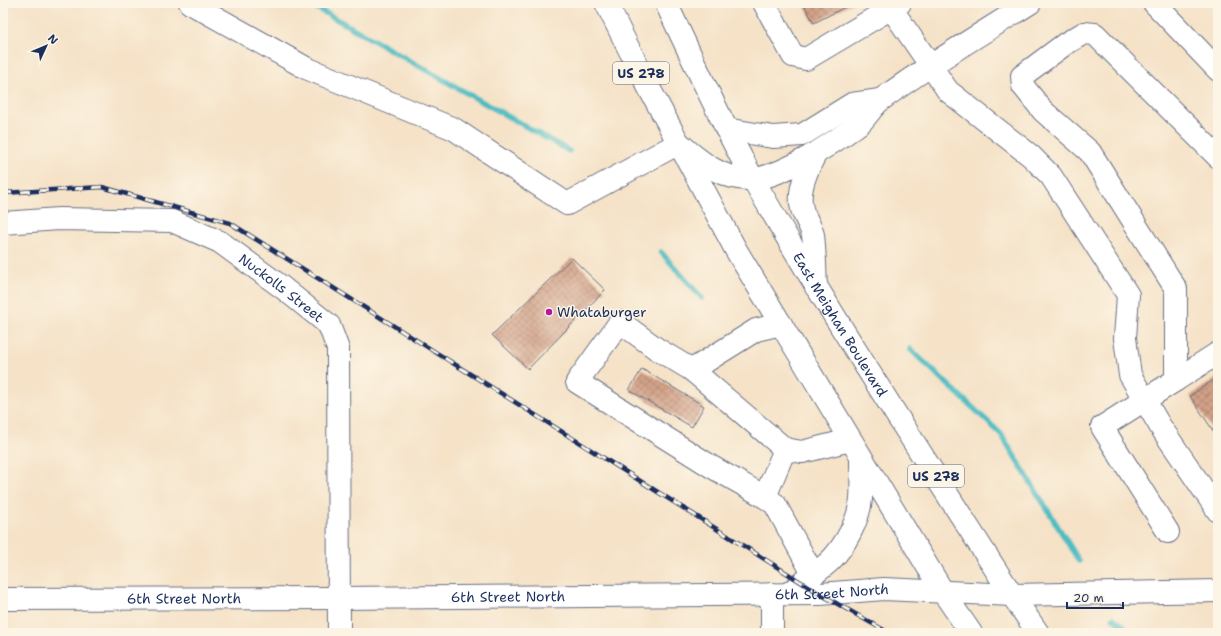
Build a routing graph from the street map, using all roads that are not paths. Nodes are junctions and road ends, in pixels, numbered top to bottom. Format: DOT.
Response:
graph roads {
  1 [pos="190,3"];
  2 [pos="606,3"];
  3 [pos="666,3"];
  4 [pos="764,3"];
  5 [pos="1030,3"];
  6 [pos="1154,3"];
  7 [pos="896,6"];
  8 [pos="931,65"];
  9 [pos="1218,70"];
  10 [pos="880,100"];
  11 [pos="726,129"];
  12 [pos="679,142"];
  13 [pos="816,153"];
  14 [pos="1218,157"];
  15 [pos="753,179"];
  16 [pos="3,223"];
  17 [pos="816,287"];
  18 [pos="781,324"];
  19 [pos="1218,353"];
  20 [pos="692,370"];
  21 [pos="1176,380"];
  22 [pos="1145,401"];
  23 [pos="785,449"];
  24 [pos="855,449"];
  25 [pos="765,497"];
  26 [pos="1218,511"];
  27 [pos="1168,532"];
  28 [pos="813,574"];
  29 [pos="1218,591"];
  30 [pos="943,592"];
  31 [pos="780,594"];
  32 [pos="1012,596"];
  33 [pos="339,598"];
  34 [pos="3,599"];
  35 [pos="339,633"];
  36 [pos="772,633"];
  37 [pos="971,633"];
  38 [pos="1038,633"];
  1 -- 12 [label="main road"];
  2 -- 12 [label="main road, US 278"];
  3 -- 11 [label="main road, East Meighan Boulevard / US 278"];
  4 -- 7 [label="main road"];
  5 -- 8 [label="main road"];
  6 -- 9 [label="main road"];
  7 -- 8 [label="main road"];
  8 -- 10 [label="main road"];
  8 -- 22 [label="main road"];
  10 -- 11 [label="main road"];
  10 -- 13 [label="main road"];
  11 -- 15 [label="main road, East Meighan Boulevard / US 278"];
  12 -- 15 [label="main road"];
  12 -- 18 [label="main road, US 278"];
  13 -- 15 [label="main road"];
  13 -- 17 [label="main road"];
  14 -- 21 [label="main road"];
  15 -- 17 [label="main road, East Meighan Boulevard / US 278"];
  16 -- 33 [label="main road, Nuckolls Street"];
  17 -- 32 [label="main road, East Meighan Boulevard / US 278"];
  18 -- 20 [label="main road"];
  18 -- 24 [label="main road, US 278"];
  19 -- 21 [label="main road"];
  20 -- 23 [label="main road"];
  20 -- 25 [label="main road"];
  21 -- 22 [label="main road"];
  22 -- 26 [label="main road"];
  22 -- 27 [label="main road"];
  23 -- 24 [label="main road"];
  23 -- 25 [label="main road"];
  24 -- 28 [label="main road"];
  24 -- 30 [label="main road, US 278"];
  25 -- 28 [label="main road"];
  28 -- 31 [label="main road"];
  29 -- 32 [label="main road, 6th Street North"];
  30 -- 31 [label="main road, 6th Street North"];
  30 -- 32 [label="main road, 6th Street North"];
  30 -- 37 [label="main road, US 278"];
  31 -- 33 [label="main road, 6th Street North"];
  31 -- 36 [label="main road"];
  32 -- 38 [label="main road, East Meighan Boulevard / US 278"];
  33 -- 34 [label="main road, 6th Street North"];
  33 -- 35 [label="main road, Nuckolls Street"];
}
